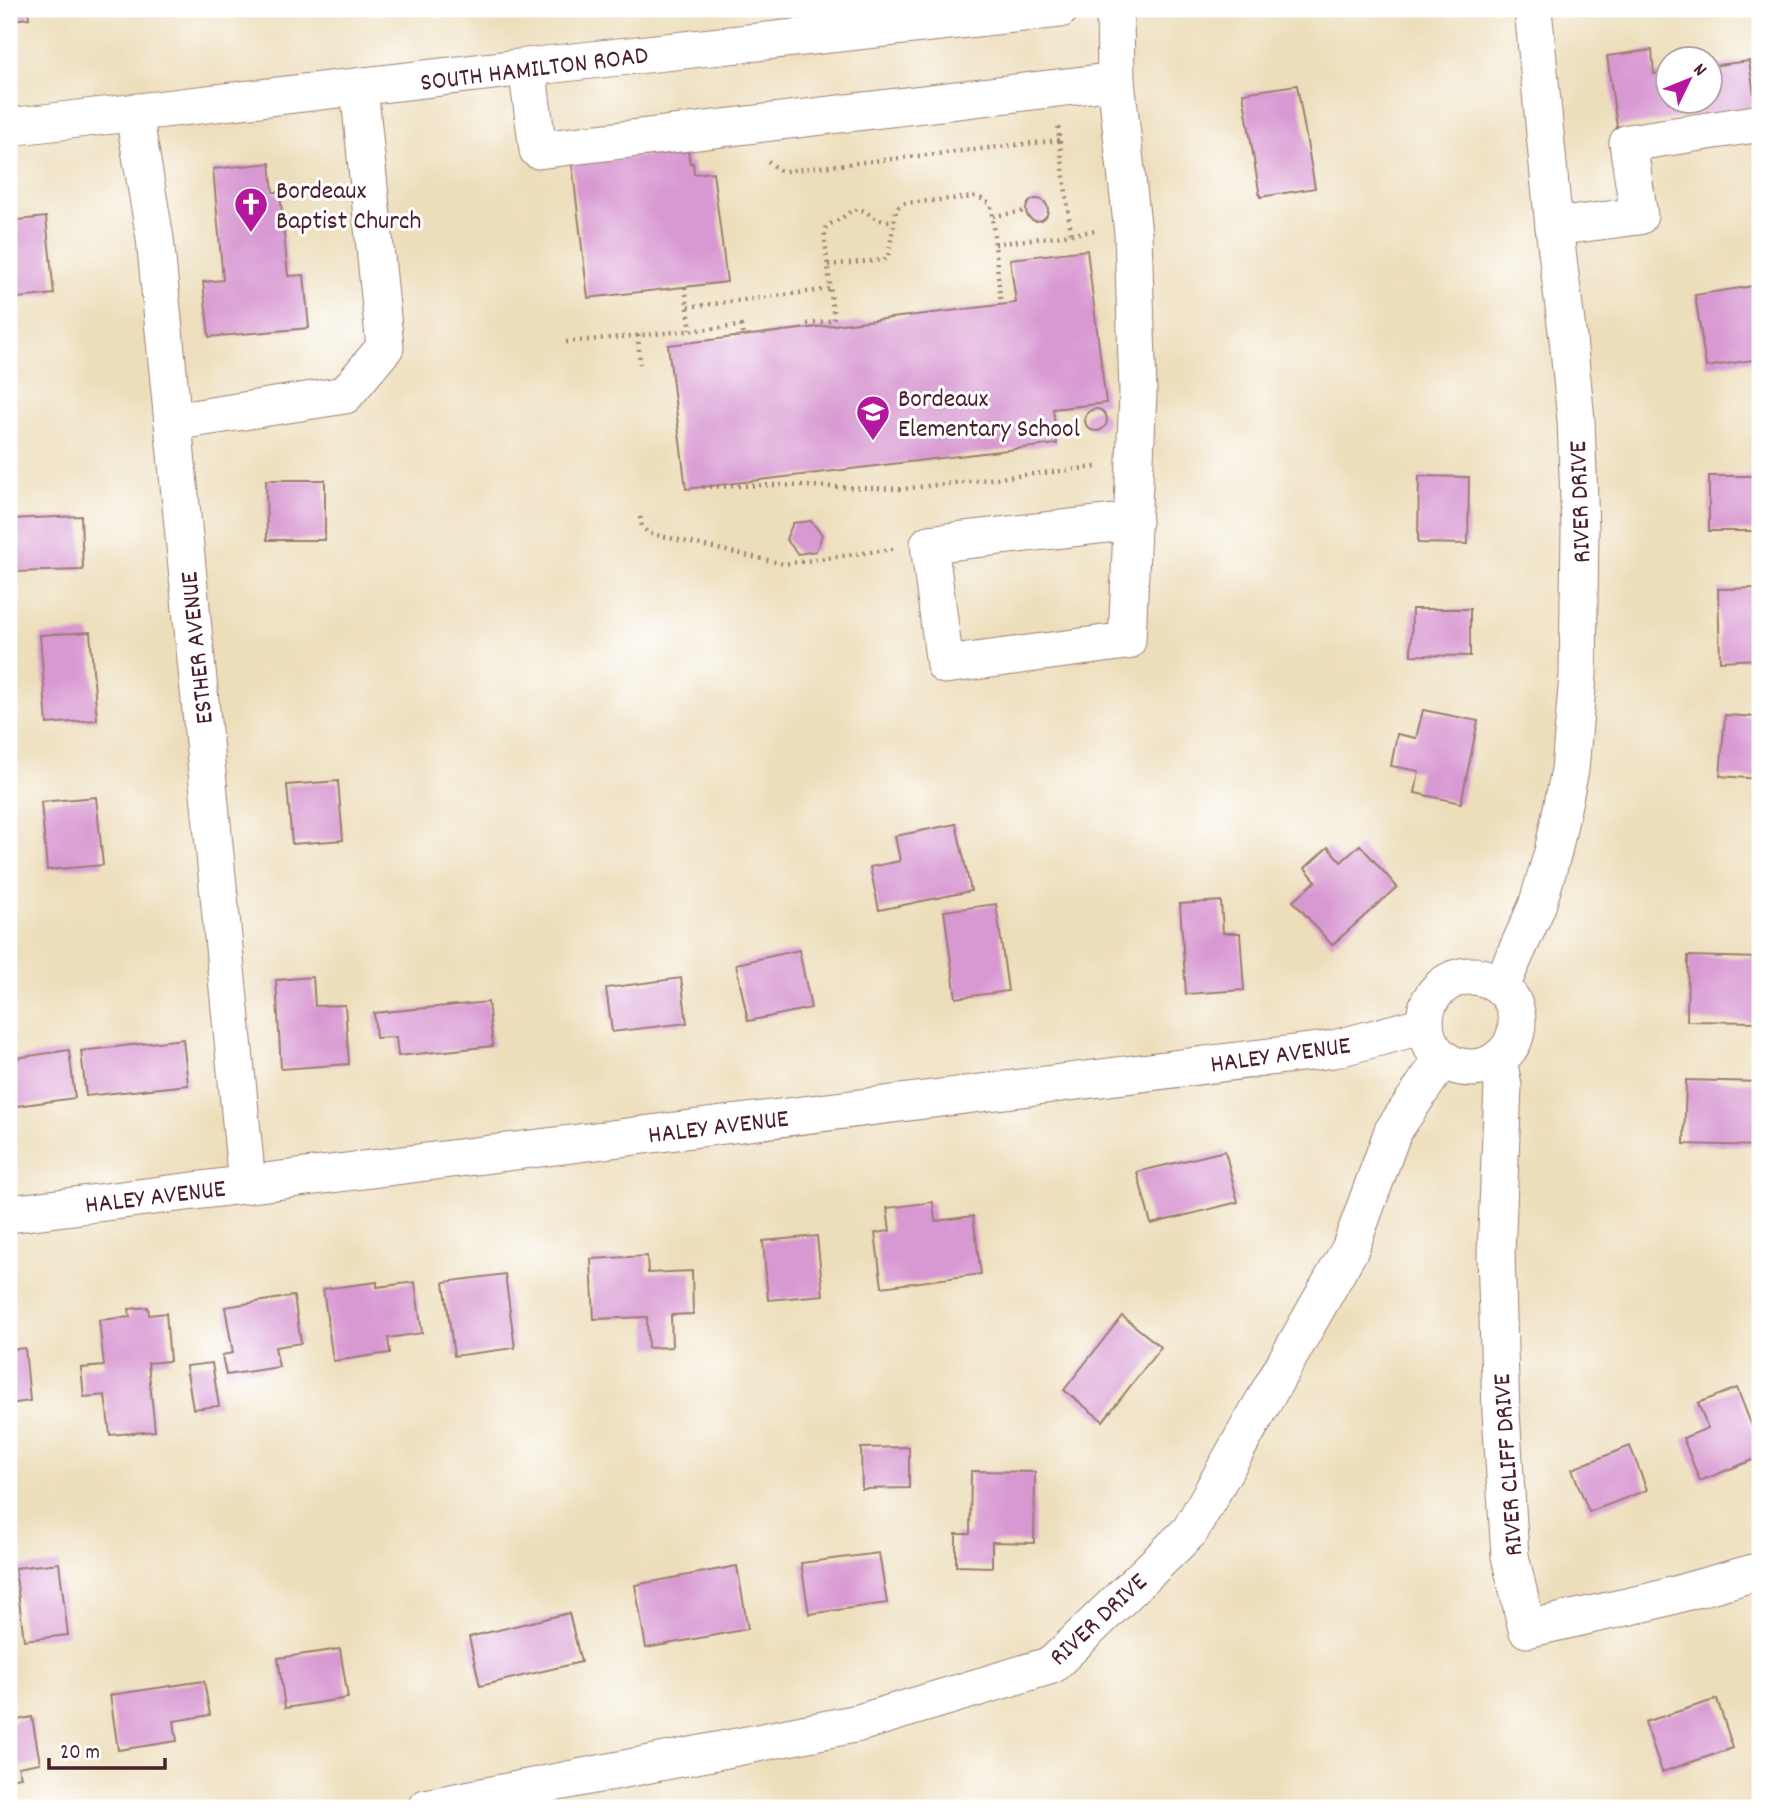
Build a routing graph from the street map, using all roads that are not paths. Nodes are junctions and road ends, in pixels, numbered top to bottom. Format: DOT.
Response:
graph roads {
  1 [pos="1060,9"];
  2 [pos="1115,9"];
  3 [pos="1533,9"];
  4 [pos="527,67"];
  5 [pos="1116,81"];
  6 [pos="359,87"];
  7 [pos="134,114"];
  8 [pos="9,127"];
  9 [pos="1760,127"];
  10 [pos="1554,227"];
  11 [pos="173,422"];
  12 [pos="1133,521"];
  13 [pos="1500,986"];
  14 [pos="1425,1025"];
  15 [pos="1443,1058"];
  16 [pos="1498,1059"];
  17 [pos="247,1184"];
  18 [pos="9,1214"];
  19 [pos="1760,1571"];
  20 [pos="426,1808"];
  1 -- 4 [label="street, SOUTH HAMILTON ROAD"];
  2 -- 5 [label="street"];
  3 -- 10 [label="street, RIVER DRIVE"];
  4 -- 5 [label="street"];
  4 -- 6 [label="street, SOUTH HAMILTON ROAD"];
  5 -- 12 [label="street"];
  6 -- 7 [label="street, SOUTH HAMILTON ROAD"];
  6 -- 11 [label="street"];
  7 -- 8 [label="street, SOUTH HAMILTON ROAD"];
  7 -- 11 [label="street, ESTHER AVENUE"];
  9 -- 10 [label="street"];
  10 -- 13 [label="street, RIVER DRIVE"];
  11 -- 17 [label="street, ESTHER AVENUE"];
  12 -- 12 [label="street"];
  13 -- 14 [label="street"];
  13 -- 16 [label="street"];
  14 -- 15 [label="street"];
  14 -- 17 [label="street, HALEY AVENUE"];
  15 -- 16 [label="street"];
  15 -- 20 [label="street, RIVER DRIVE"];
  16 -- 19 [label="street, RIVER CLIFF DRIVE"];
  17 -- 18 [label="street, HALEY AVENUE"];
}
